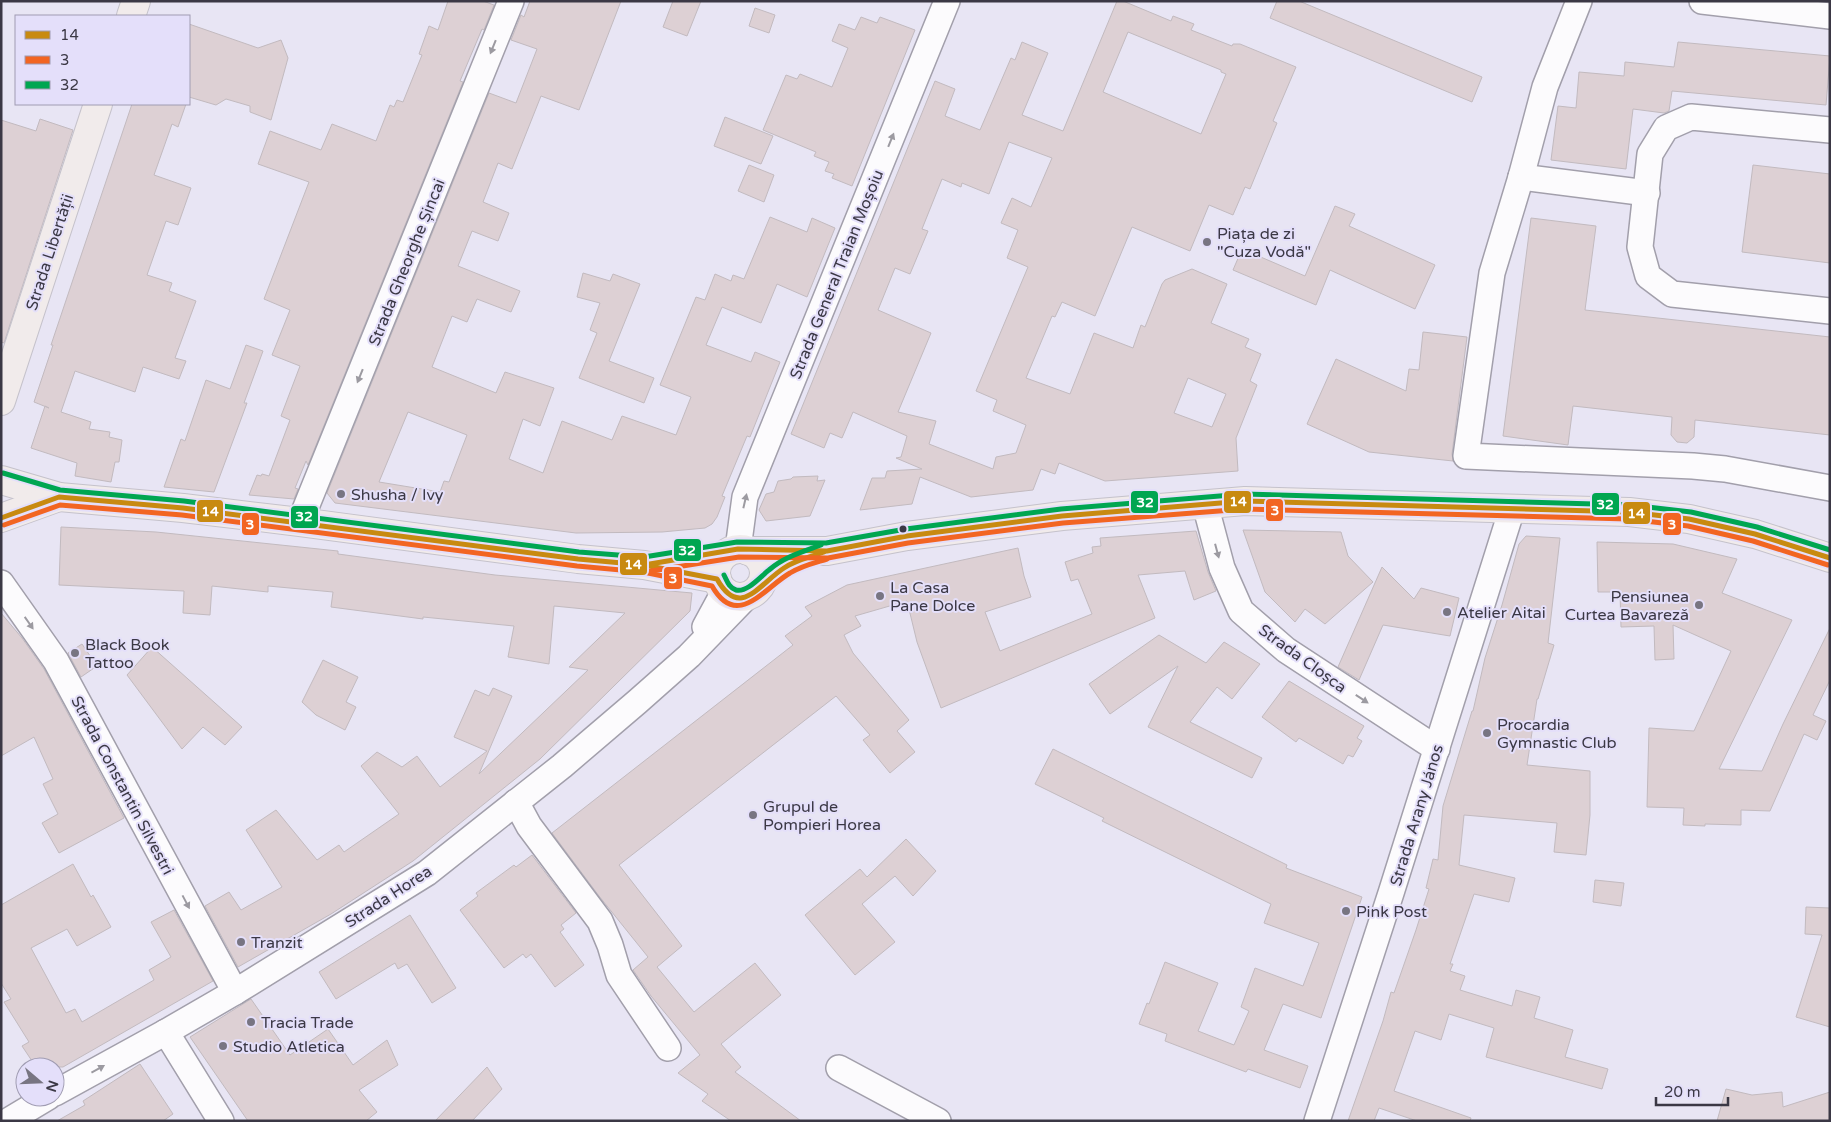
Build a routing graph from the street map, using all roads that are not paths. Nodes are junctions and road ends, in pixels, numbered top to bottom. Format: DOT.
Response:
graph roads {
  1 [pos="136,1"];
  2 [pos="511,1"];
  3 [pos="947,1"];
  4 [pos="1579,1"];
  5 [pos="1702,1"];
  6 [pos="131,15"];
  7 [pos="1830,16"];
  8 [pos="98,105"];
  9 [pos="1830,130"];
  10 [pos="1521,177"];
  11 [pos="1647,193"];
  12 [pos="1830,311"];
  13 [pos="1,401"];
  14 [pos="1,481"];
  15 [pos="1830,488"];
  16 [pos="59,498"];
  17 [pos="1204,504"];
  18 [pos="1512,509"];
  19 [pos="1,513"];
  20 [pos="1,518"];
  21 [pos="300,522"];
  22 [pos="739,551"];
  23 [pos="827,551"];
  24 [pos="1830,558"];
  25 [pos="644,564"];
  26 [pos="1,584"];
  27 [pos="736,589"];
  28 [pos="1437,749"];
  29 [pos="516,802"];
  30 [pos="235,992"];
  31 [pos="166,1032"];
  32 [pos="668,1048"];
  33 [pos="839,1068"];
  34 [pos="65,1087"];
  35 [pos="31,1107"];
  36 [pos="8,1121"];
  37 [pos="221,1121"];
  38 [pos="938,1121"];
  39 [pos="1316,1121"];
  1 -- 6 [label="main road"];
  2 -- 21 [label="street, Strada Gheorghe Șincai, one-way"];
  22 -- 3 [label="street, Strada General Traian Moșoiu, one-way"];
  4 -- 10 [label="street"];
  5 -- 7 [label="street"];
  8 -- 13 [label="main road, Strada Libertății"];
  9 -- 11 [label="street"];
  10 -- 11 [label="street"];
  10 -- 15 [label="street"];
  11 -- 12 [label="street"];
  14 -- 16 [label="main road"];
  14 -- 19 [label="main road"];
  16 -- 20 [label="main road"];
  16 -- 21 [label="main road"];
  17 -- 18 [label="main road"];
  17 -- 23 [label="main road"];
  17 -- 28 [label="street, Strada Cloșca, one-way"];
  18 -- 24 [label="main road"];
  18 -- 28 [label="street, Strada Arany János"];
  21 -- 25 [label="main road"];
  22 -- 23 [label="main road"];
  22 -- 25 [label="main road"];
  22 -- 27 [label="main road"];
  22 -- 27 [label="main road"];
  23 -- 27 [label="main road"];
  25 -- 27 [label="main road"];
  26 -- 30 [label="street, Strada Constantin Silvestri, one-way"];
  27 -- 29 [label="street, Strada Horea"];
  28 -- 39 [label="street, Strada Arany János"];
  29 -- 30 [label="street, Strada Horea"];
  29 -- 32 [label="street"];
  30 -- 31 [label="street, Strada Horea"];
  34 -- 31 [label="street, Strada Horea, one-way"];
  31 -- 37 [label="street"];
  33 -- 38 [label="street"];
  35 -- 36 [label="street"];
}
